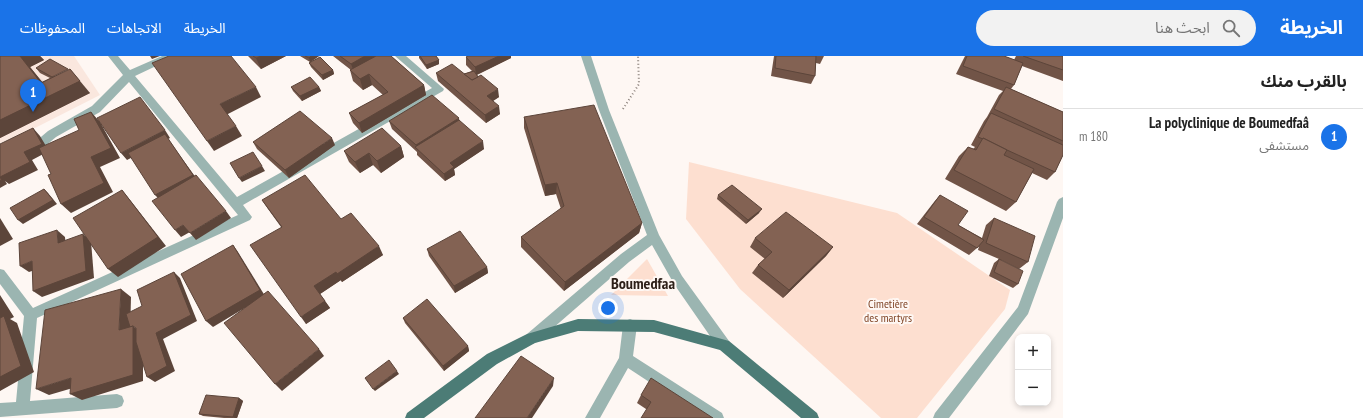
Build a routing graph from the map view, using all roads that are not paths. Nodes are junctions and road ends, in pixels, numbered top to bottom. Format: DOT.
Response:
graph roads {
  1 [pos="113,56"];
  2 [pos="170,56"];
  3 [pos="400,56"];
  4 [pos="586,56"];
  5 [pos="129,75"];
  6 [pos="23,158"];
  7 [pos="1063,202"];
  8 [pos="235,204"];
  9 [pos="654,237"];
  10 [pos="0,274"];
  11 [pos="31,315"];
  12 [pos="630,325"];
  13 [pos="532,338"];
  14 [pos="724,345"];
  15 [pos="626,359"];
  16 [pos="117,401"];
  17 [pos="22,408"];
  18 [pos="0,410"];
  19 [pos="412,418"];
  20 [pos="592,418"];
  21 [pos="718,418"];
  22 [pos="812,418"];
  23 [pos="940,418"];
  1 -- 5 [label="street"];
  2 -- 5 [label="street"];
  3 -- 8 [label="street"];
  4 -- 9 [label="street"];
  5 -- 6 [label="street"];
  5 -- 8 [label="street"];
  7 -- 23 [label="street"];
  8 -- 11 [label="street"];
  9 -- 13 [label="street"];
  9 -- 14 [label="street"];
  10 -- 11 [label="street"];
  11 -- 17 [label="street"];
  12 -- 13 [label="main road"];
  12 -- 14 [label="main road"];
  12 -- 15 [label="street"];
  13 -- 19 [label="main road"];
  14 -- 22 [label="main road"];
  15 -- 20 [label="street"];
  15 -- 21 [label="street"];
  16 -- 17 [label="street"];
  17 -- 18 [label="street"];
}
